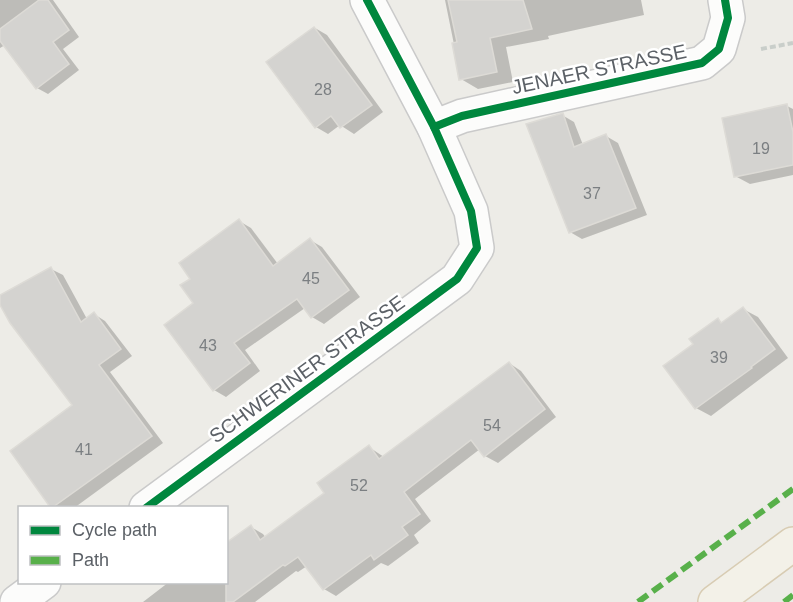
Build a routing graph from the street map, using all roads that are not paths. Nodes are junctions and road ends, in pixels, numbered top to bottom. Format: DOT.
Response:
graph roads {
  1 [pos="367,0"];
  2 [pos="725,0"];
  3 [pos="434,127"];
  4 [pos="147,506"];
  5 [pos="793,544"];
  6 [pos="41,584"];
  7 [pos="17,602"];
  8 [pos="715,602"];
  1 -- 3 [label="street"];
  2 -- 3 [label="street, JENAER STRASSE"];
  3 -- 4 [label="street, SCHWERINER STRASSE"];
  5 -- 8 [label="main road"];
  6 -- 7 [label="street"];
}
